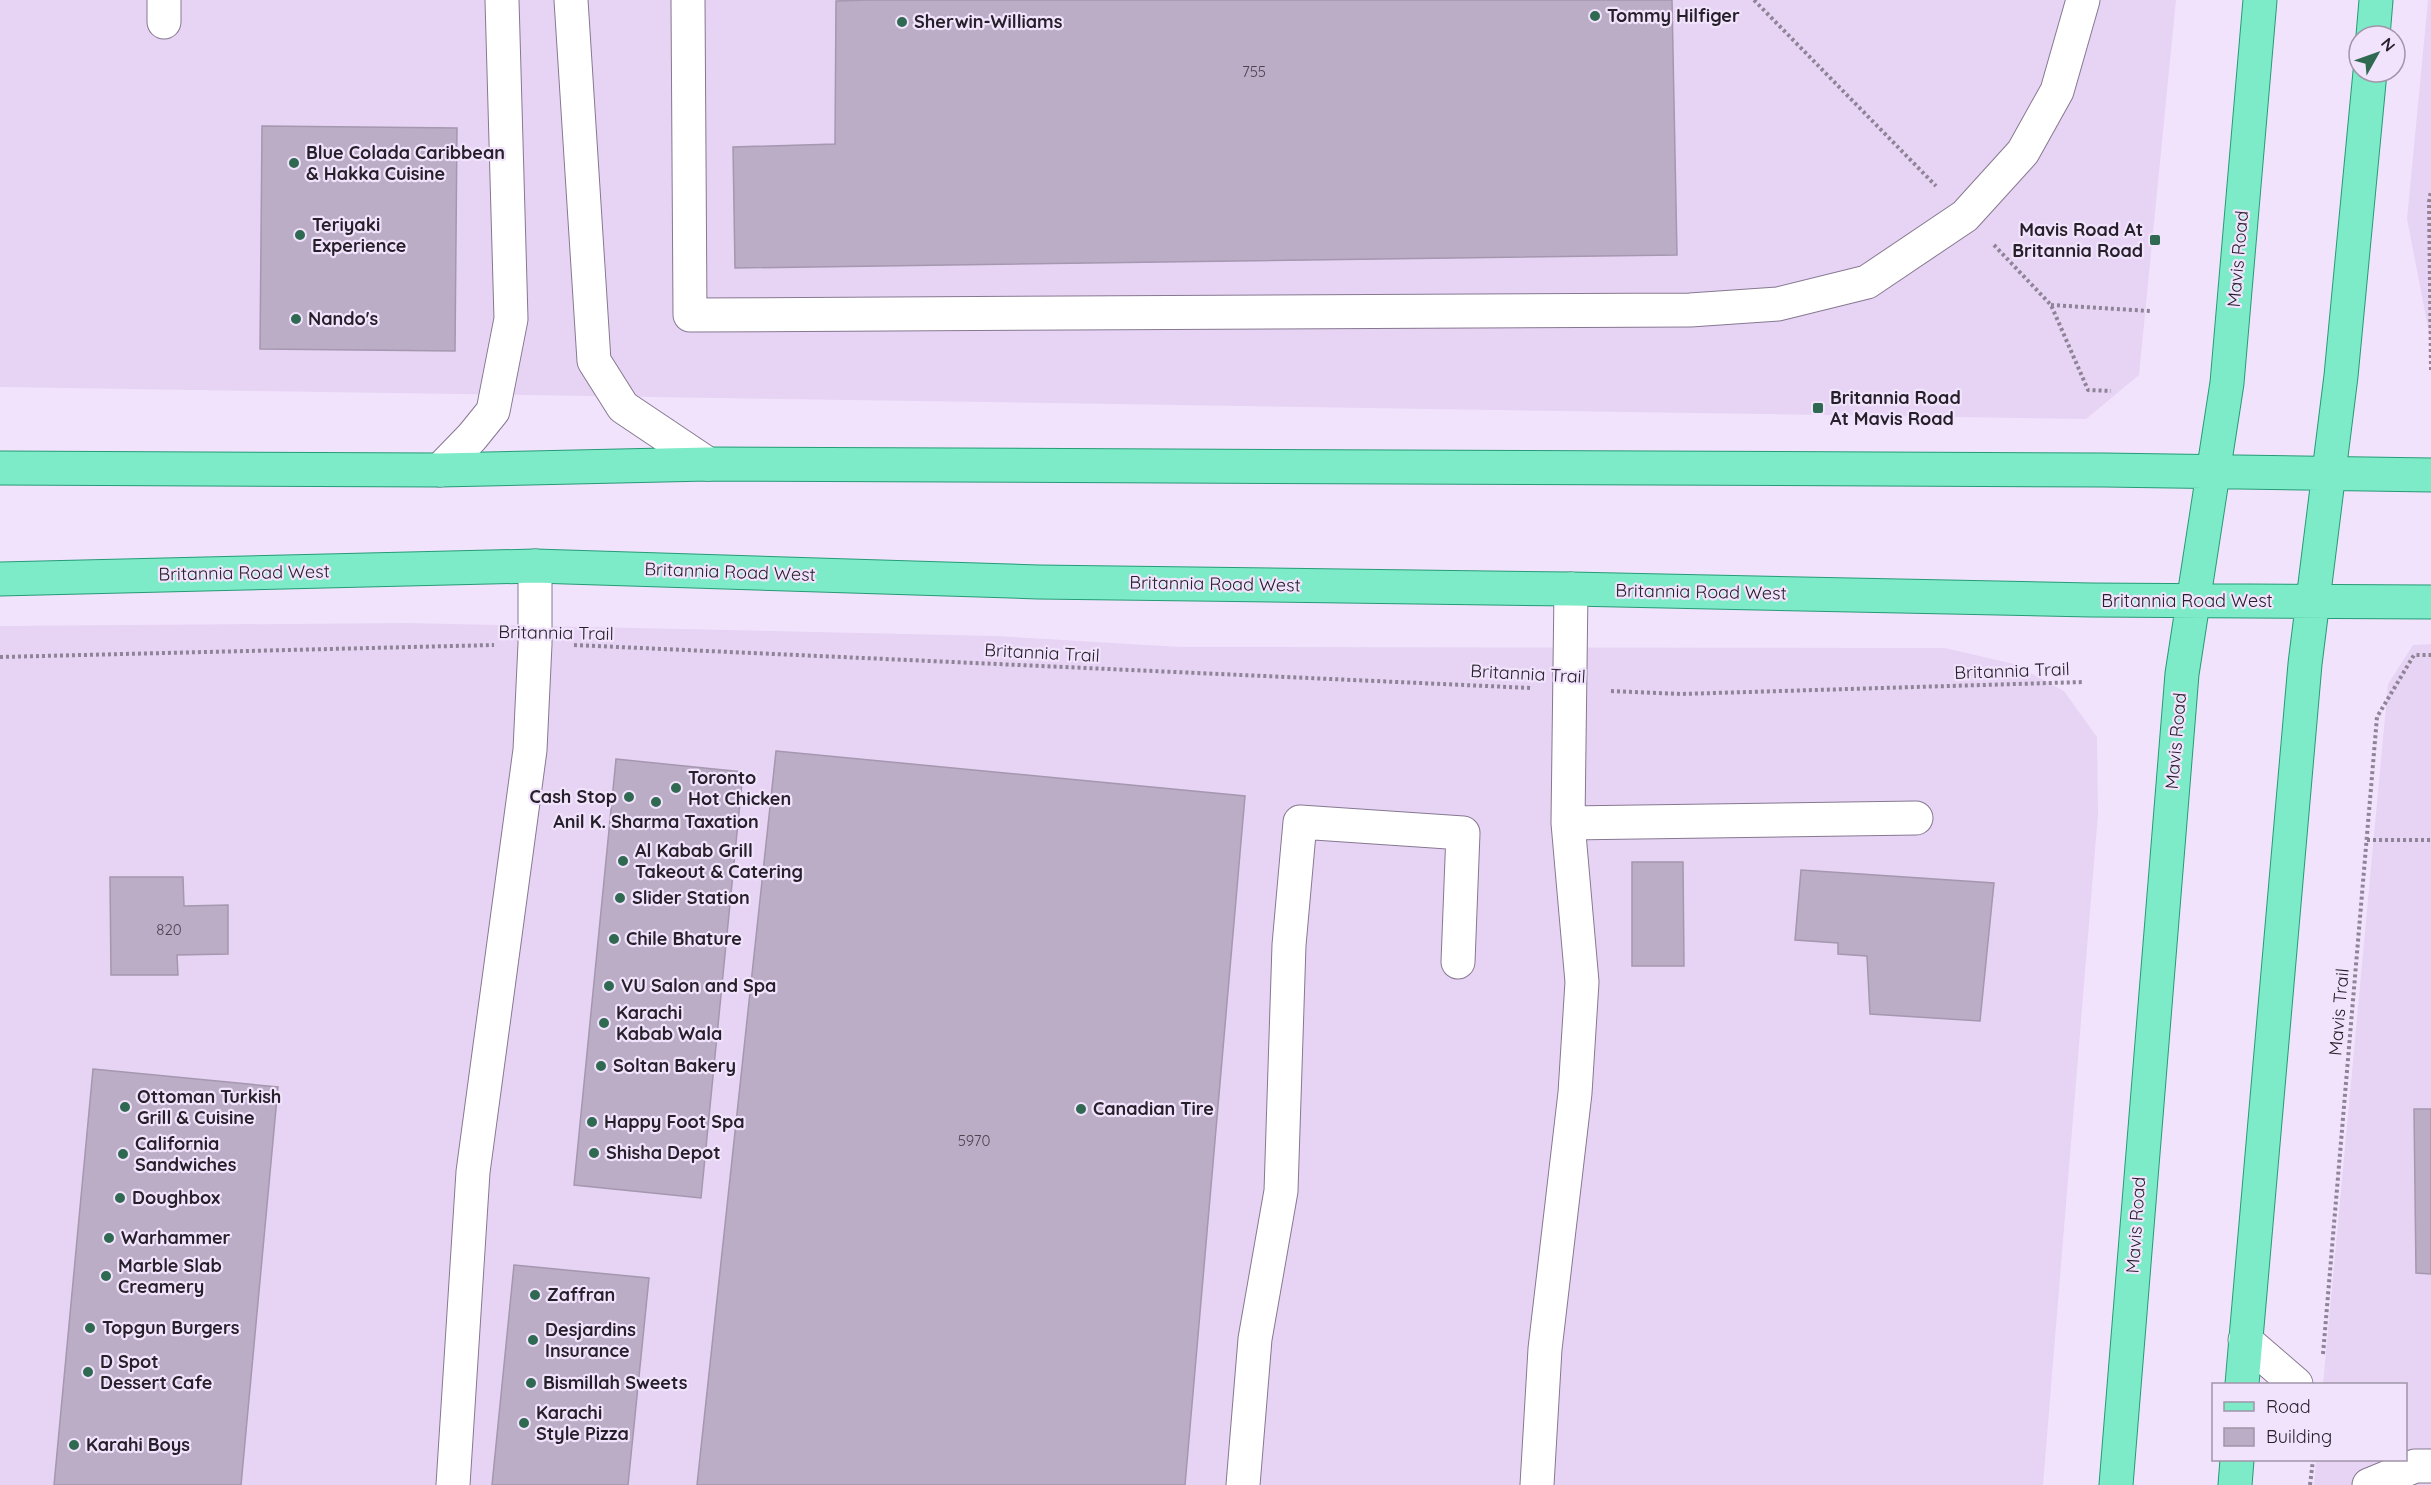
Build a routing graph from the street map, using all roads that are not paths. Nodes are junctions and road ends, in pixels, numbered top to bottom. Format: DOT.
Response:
graph roads {
  1 [pos="502,0"];
  2 [pos="571,0"];
  3 [pos="688,0"];
  4 [pos="2083,0"];
  5 [pos="2260,0"];
  6 [pos="2376,0"];
  7 [pos="2374,24"];
  8 [pos="2369,84"];
  9 [pos="708,464"];
  10 [pos="0,468"];
  11 [pos="440,470"];
  12 [pos="2214,472"];
  13 [pos="2329,474"];
  14 [pos="2431,475"];
  15 [pos="535,566"];
  16 [pos="0,579"];
  17 [pos="1571,589"];
  18 [pos="2194,601"];
  19 [pos="2313,602"];
  20 [pos="2431,602"];
  21 [pos="1916,818"];
  22 [pos="1568,823"];
  23 [pos="1458,962"];
  24 [pos="2245,1340"];
  25 [pos="2242,1383"];
  26 [pos="2295,1383"];
  27 [pos="2237,1461"];
  28 [pos="2417,1464"];
  29 [pos="453,1485"];
  30 [pos="1243,1485"];
  31 [pos="1537,1485"];
  32 [pos="2116,1485"];
  33 [pos="2235,1485"];
  34 [pos="2369,1485"];
  1 -- 11 [label="lane"];
  2 -- 9 [label="lane"];
  3 -- 4 [label="lane"];
  5 -- 12 [label="main road, Mavis Road"];
  6 -- 7 [label="main road"];
  8 -- 13 [label="main road"];
  9 -- 11 [label="main road"];
  9 -- 12 [label="main road"];
  10 -- 11 [label="main road"];
  12 -- 13 [label="main road"];
  12 -- 18 [label="main road, Mavis Road"];
  13 -- 14 [label="main road"];
  13 -- 19 [label="main road"];
  15 -- 16 [label="main road, Britannia Road West"];
  15 -- 17 [label="main road, Britannia Road West"];
  15 -- 29 [label="lane"];
  17 -- 18 [label="main road, Britannia Road West"];
  17 -- 22 [label="lane"];
  18 -- 19 [label="main road, Britannia Road West"];
  18 -- 32 [label="main road, Mavis Road"];
  19 -- 20 [label="main road, Britannia Road West"];
  19 -- 24 [label="main road"];
  21 -- 22 [label="lane"];
  22 -- 31 [label="lane"];
  23 -- 30 [label="lane"];
  24 -- 25 [label="main road"];
  24 -- 26 [label="lane"];
  27 -- 33 [label="main road"];
  28 -- 34 [label="lane"];
}
